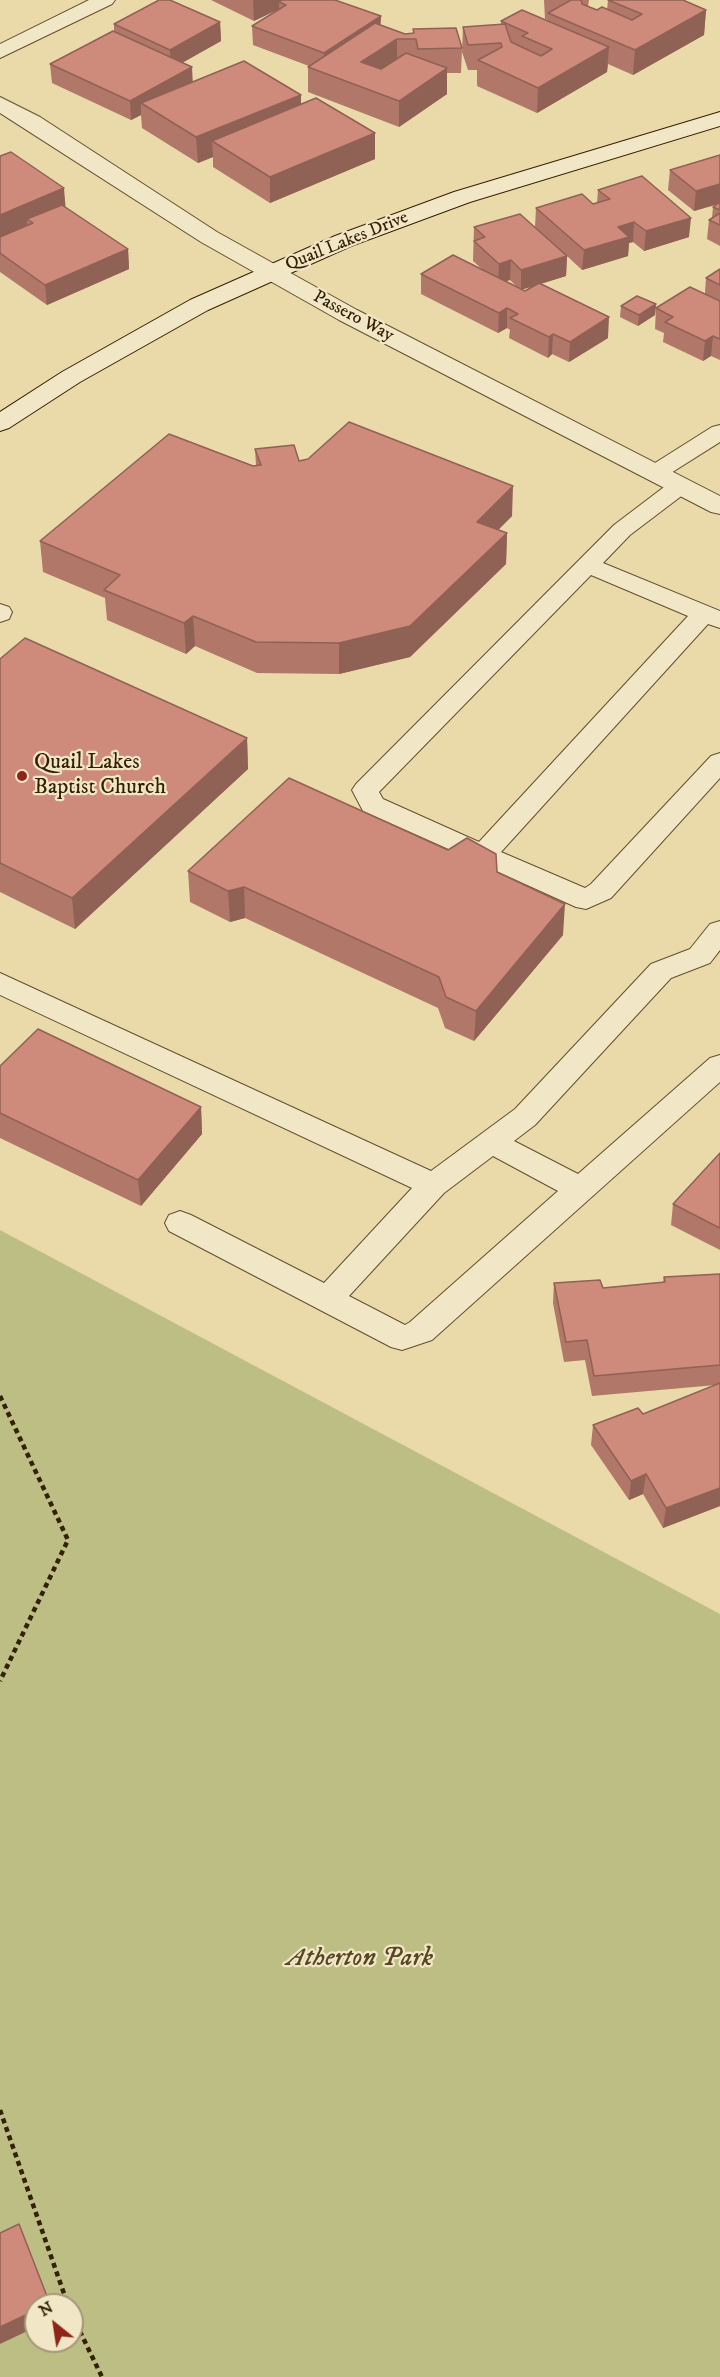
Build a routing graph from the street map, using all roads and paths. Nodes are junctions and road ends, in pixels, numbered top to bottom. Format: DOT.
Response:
graph roads {
  1 [pos="105,0"];
  2 [pos="0,52"];
  3 [pos="0,104"];
  4 [pos="720,119"];
  5 [pos="273,272"];
  6 [pos="0,423"];
  7 [pos="720,432"];
  8 [pos="655,473"];
  9 [pos="680,486"];
  10 [pos="720,506"];
  11 [pos="587,565"];
  12 [pos="712,616"];
  13 [pos="720,762"];
  14 [pos="482,855"];
  15 [pos="720,931"];
  16 [pos="710,961"];
  17 [pos="0,983"];
  18 [pos="720,1065"];
  19 [pos="491,1142"];
  20 [pos="433,1185"];
  21 [pos="582,1190"];
  22 [pos="180,1223"];
  23 [pos="328,1299"];
  24 [pos="0,1396"];
  25 [pos="0,1682"];
  26 [pos="0,2110"];
  27 [pos="64,2293"];
  28 [pos="84,2340"];
  29 [pos="102,2377"];
  1 -- 2 [label="street"];
  3 -- 5 [label="street, Passero Way"];
  4 -- 5 [label="street, Quail Lakes Drive"];
  5 -- 6 [label="street, Quail Lakes Drive"];
  5 -- 8 [label="street, Passero Way"];
  7 -- 8 [label="lane"];
  8 -- 9 [label="street, Passero Way"];
  9 -- 10 [label="street, Passero Way"];
  9 -- 11 [label="lane"];
  11 -- 12 [label="lane"];
  11 -- 14 [label="lane"];
  12 -- 14 [label="lane"];
  13 -- 14 [label="lane"];
  15 -- 16 [label="lane"];
  16 -- 19 [label="lane"];
  17 -- 20 [label="lane"];
  18 -- 21 [label="lane"];
  19 -- 20 [label="lane"];
  19 -- 21 [label="lane"];
  20 -- 23 [label="lane"];
  21 -- 23 [label="lane"];
  22 -- 23 [label="lane"];
  24 -- 25 [label="path"];
  26 -- 27 [label="path"];
  28 -- 29 [label="path"];
}
